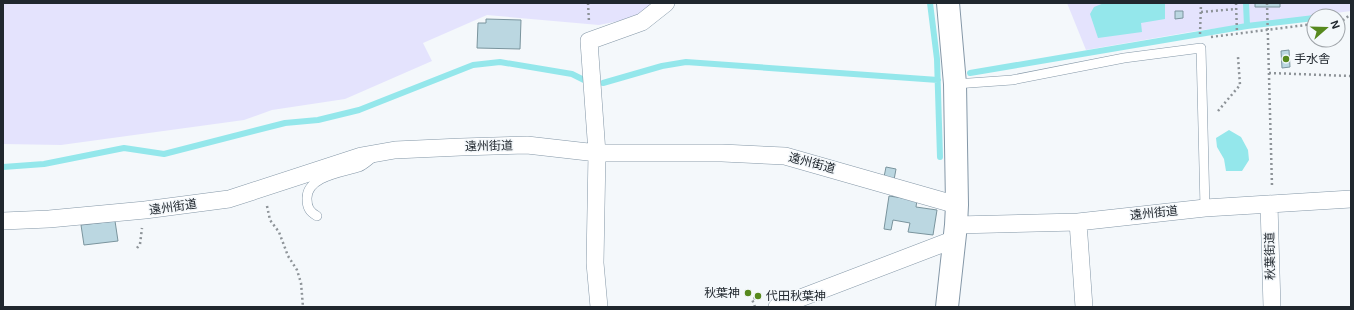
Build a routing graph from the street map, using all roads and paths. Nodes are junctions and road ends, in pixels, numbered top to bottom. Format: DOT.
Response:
graph roads {
  1 [pos="666,3"];
  2 [pos="948,3"];
  3 [pos="1201,3"];
  4 [pos="1236,3"];
  5 [pos="1267,3"];
  6 [pos="1236,9"];
  7 [pos="1201,12"];
  8 [pos="1306,25"];
  9 [pos="1268,29"];
  10 [pos="1200,32"];
  11 [pos="1237,32"];
  12 [pos="1208,38"];
  13 [pos="1238,57"];
  14 [pos="1269,73"];
  15 [pos="1351,76"];
  16 [pos="955,84"];
  17 [pos="1202,129"];
  18 [pos="378,153"];
  19 [pos="597,153"];
  20 [pos="264,188"];
  21 [pos="1351,199"];
  22 [pos="1271,204"];
  23 [pos="1205,208"];
  24 [pos="317,216"];
  25 [pos="3,221"];
  26 [pos="1078,222"];
  27 [pos="956,223"];
  28 [pos="763,296"];
  29 [pos="788,305"];
  30 [pos="303,307"];
  31 [pos="599,307"];
  32 [pos="756,307"];
  33 [pos="947,307"];
  34 [pos="1084,307"];
  35 [pos="1272,307"];
  1 -- 19 [label="street"];
  2 -- 16 [label="street"];
  3 -- 7 [label="path"];
  4 -- 6 [label="path"];
  5 -- 9 [label="path"];
  6 -- 7 [label="path"];
  6 -- 11 [label="path"];
  7 -- 10 [label="path"];
  8 -- 9 [label="path"];
  9 -- 11 [label="path"];
  9 -- 14 [label="path"];
  11 -- 12 [label="path"];
  13 -- 17 [label="path"];
  14 -- 15 [label="path"];
  14 -- 22 [label="path"];
  16 -- 17 [label="lane"];
  16 -- 27 [label="street"];
  17 -- 23 [label="lane"];
  18 -- 19 [label="street, 遠州街道"];
  18 -- 20 [label="street, 遠州街道"];
  18 -- 24 [label="lane"];
  19 -- 27 [label="street, 遠州街道"];
  19 -- 31 [label="street"];
  20 -- 25 [label="street, 遠州街道"];
  20 -- 30 [label="path"];
  21 -- 22 [label="street, 遠州街道"];
  22 -- 23 [label="street, 遠州街道"];
  22 -- 35 [label="street, 秋葉街道"];
  23 -- 26 [label="street, 遠州街道"];
  26 -- 27 [label="street, 遠州街道"];
  26 -- 34 [label="street"];
  27 -- 29 [label="street, 遠州街道"];
  27 -- 33 [label="street"];
  28 -- 32 [label="path"];
}
